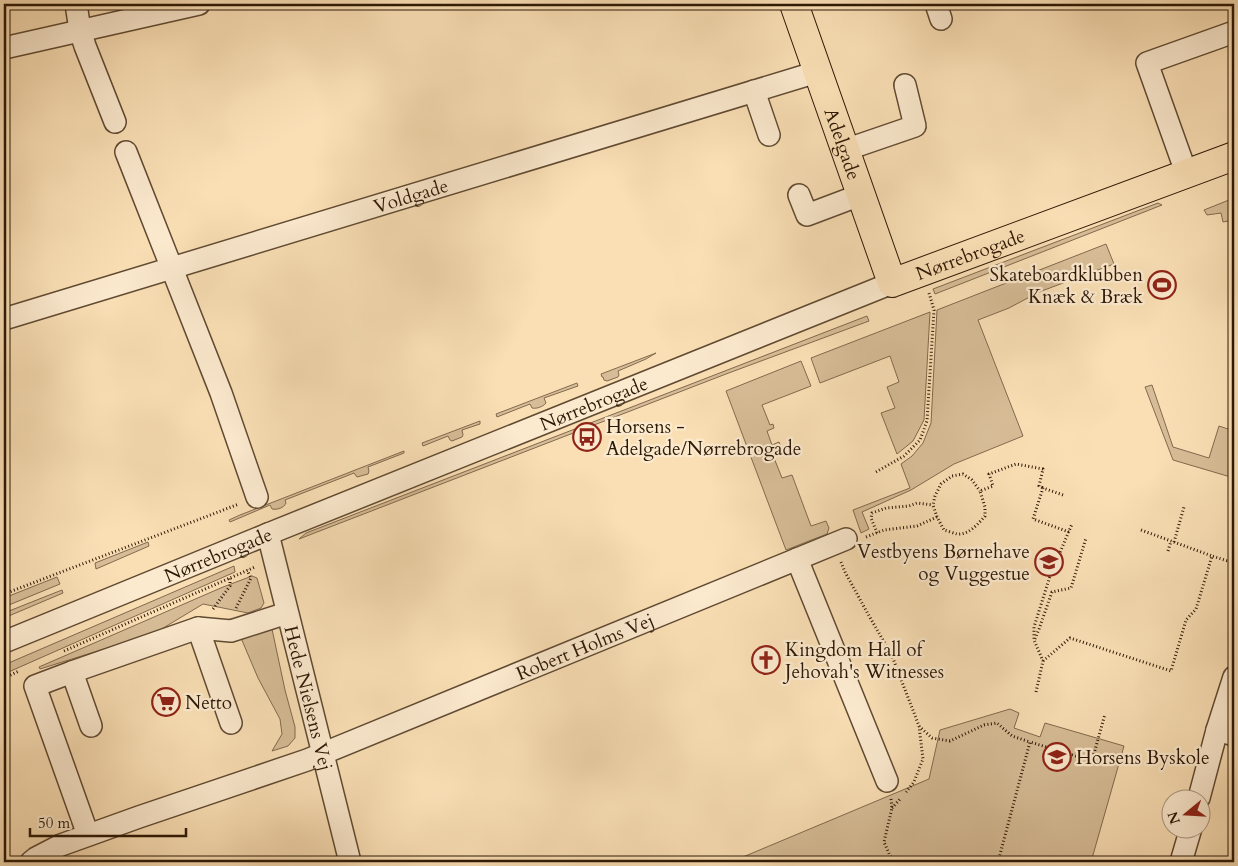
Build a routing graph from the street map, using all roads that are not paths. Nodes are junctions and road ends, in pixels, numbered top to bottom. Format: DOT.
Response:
graph roads {
  1 [pos="76,4"];
  2 [pos="199,4"];
  3 [pos="794,4"];
  4 [pos="80,30"];
  5 [pos="1234,32"];
  6 [pos="4,48"];
  7 [pos="817,72"];
  8 [pos="905,85"];
  9 [pos="754,91"];
  10 [pos="115,122"];
  11 [pos="770,136"];
  12 [pos="845,150"];
  13 [pos="126,152"];
  14 [pos="1234,156"];
  15 [pos="1187,174"];
  16 [pos="799,195"];
  17 [pos="860,195"];
  18 [pos="172,268"];
  19 [pos="892,284"];
  20 [pos="4,319"];
  21 [pos="257,497"];
  22 [pos="268,534"];
  23 [pos="840,542"];
  24 [pos="797,559"];
  25 [pos="287,613"];
  26 [pos="198,628"];
  27 [pos="4,642"];
  28 [pos="72,672"];
  29 [pos="1234,677"];
  30 [pos="231,723"];
  31 [pos="91,726"];
  32 [pos="1226,732"];
  33 [pos="323,753"];
  34 [pos="887,781"];
  35 [pos="1203,788"];
  36 [pos="88,835"];
  37 [pos="1187,838"];
  38 [pos="31,862"];
  39 [pos="350,862"];
  40 [pos="1181,862"];
  1 -- 4 [label="street"];
  2 -- 4 [label="street"];
  3 -- 7 [label="main road, Adelgade"];
  4 -- 6 [label="street"];
  4 -- 10 [label="street"];
  5 -- 15 [label="street"];
  7 -- 9 [label="street, Voldgade"];
  7 -- 12 [label="main road, Adelgade"];
  8 -- 12 [label="street"];
  9 -- 11 [label="street"];
  9 -- 18 [label="street, Voldgade"];
  12 -- 17 [label="main road, Adelgade"];
  13 -- 18 [label="street"];
  14 -- 15 [label="main road, Nørrebrogade"];
  15 -- 19 [label="main road, Nørrebrogade"];
  16 -- 17 [label="street"];
  17 -- 19 [label="main road, Adelgade"];
  18 -- 20 [label="street, Voldgade"];
  18 -- 21 [label="street"];
  19 -- 22 [label="street, Nørrebrogade"];
  22 -- 25 [label="street, Hede Nielsens Vej"];
  22 -- 27 [label="street, Nørrebrogade"];
  23 -- 24 [label="street, Robert Holms Vej"];
  24 -- 33 [label="street, Robert Holms Vej"];
  24 -- 34 [label="street"];
  25 -- 26 [label="street"];
  25 -- 33 [label="street, Hede Nielsens Vej"];
  26 -- 28 [label="street"];
  26 -- 30 [label="street"];
  28 -- 31 [label="street"];
  28 -- 36 [label="street"];
  29 -- 32 [label="street"];
  32 -- 35 [label="street"];
  33 -- 36 [label="street, Robert Holms Vej"];
  33 -- 39 [label="street, Hede Nielsens Vej"];
  36 -- 38 [label="street, Robert Holms Vej"];
  37 -- 40 [label="street"];
}
